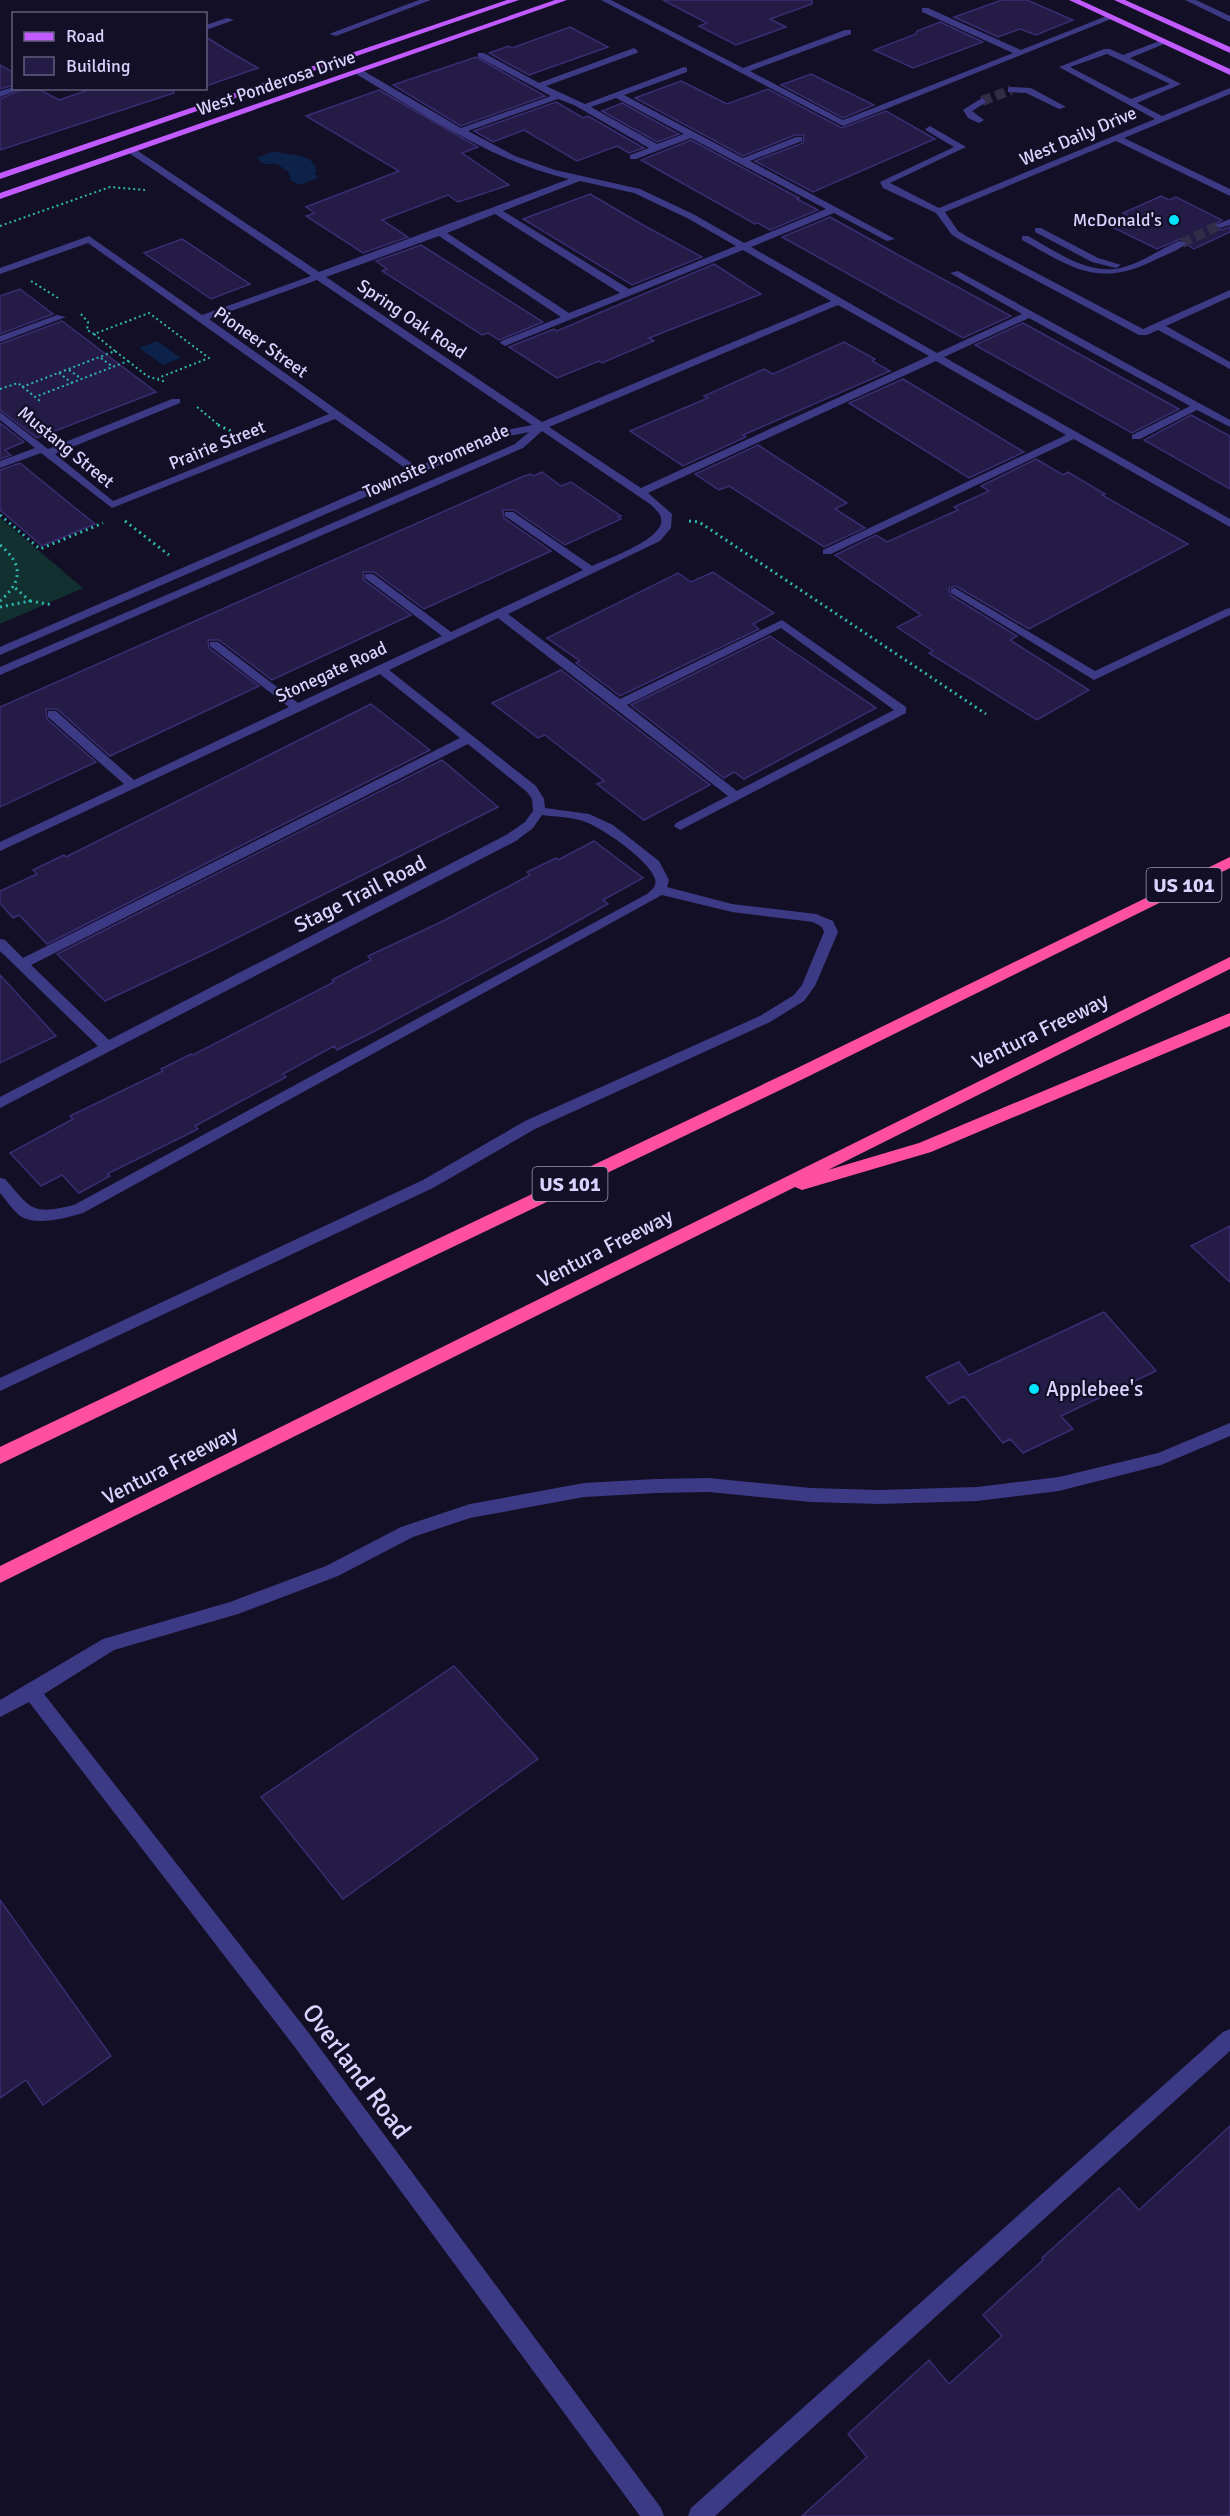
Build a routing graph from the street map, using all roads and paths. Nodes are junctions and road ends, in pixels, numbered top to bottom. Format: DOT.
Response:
graph roads {
  1 [pos="427,0"];
  2 [pos="515,0"];
  3 [pos="562,0"];
  4 [pos="605,0"];
  5 [pos="1073,0"];
  6 [pos="1118,0"];
  7 [pos="1189,0"];
  8 [pos="925,10"];
  9 [pos="1112,17"];
  10 [pos="1230,19"];
  11 [pos="230,20"];
  12 [pos="207,28"];
  13 [pos="848,32"];
  14 [pos="333,34"];
  15 [pos="1165,42"];
  16 [pos="1230,50"];
  17 [pos="634,51"];
  18 [pos="1020,53"];
  19 [pos="481,55"];
  20 [pos="1124,58"];
  21 [pos="684,70"];
  22 [pos="742,71"];
  23 [pos="359,72"];
  24 [pos="1230,72"];
  25 [pos="538,86"];
  26 [pos="1015,91"];
  27 [pos="1230,91"];
  28 [pos="617,94"];
  29 [pos="558,96"];
  30 [pos="1131,102"];
  31 [pos="986,103"];
  32 [pos="584,107"];
  33 [pos="1062,107"];
  34 [pos="1162,119"];
  35 [pos="979,120"];
  36 [pos="930,129"];
  37 [pos="460,131"];
  38 [pos="693,134"];
  39 [pos="114,137"];
  40 [pos="1116,138"];
  41 [pos="799,139"];
  42 [pos="657,148"];
  43 [pos="132,151"];
  44 [pos="633,158"];
  45 [pos="743,161"];
  46 [pos="0,176"];
  47 [pos="581,177"];
  48 [pos="146,190"];
  49 [pos="1230,193"];
  50 [pos="0,196"];
  51 [pos="835,209"];
  52 [pos="495,210"];
  53 [pos="939,211"];
  54 [pos="1230,222"];
  55 [pos="1220,225"];
  56 [pos="0,226"];
  57 [pos="1038,230"];
  58 [pos="440,232"];
  59 [pos="890,238"];
  60 [pos="1024,238"];
  61 [pos="1182,243"];
  62 [pos="743,246"];
  63 [pos="1139,262"];
  64 [pos="0,271"];
  65 [pos="955,273"];
  66 [pos="317,275"];
  67 [pos="628,293"];
  68 [pos="1230,293"];
  69 [pos="839,301"];
  70 [pos="1029,314"];
  71 [pos="61,317"];
  72 [pos="568,317"];
  73 [pos="200,319"];
  74 [pos="1158,326"];
  75 [pos="0,339"];
  76 [pos="505,343"];
  77 [pos="115,351"];
  78 [pos="100,357"];
  79 [pos="939,357"];
  80 [pos="128,361"];
  81 [pos="1230,366"];
  82 [pos="113,367"];
  83 [pos="69,369"];
  84 [pos="59,373"];
  85 [pos="157,378"];
  86 [pos="82,379"];
  87 [pos="72,383"];
  88 [pos="22,387"];
  89 [pos="173,388"];
  90 [pos="0,389"];
  91 [pos="35,397"];
  92 [pos="40,401"];
  93 [pos="176,401"];
  94 [pos="196,406"];
  95 [pos="1198,406"];
  96 [pos="0,415"];
  97 [pos="335,415"];
  98 [pos="1230,424"];
  99 [pos="542,426"];
  100 [pos="1075,435"];
  101 [pos="224,436"];
  102 [pos="1136,437"];
  103 [pos="45,451"];
  104 [pos="0,465"];
  105 [pos="416,471"];
  106 [pos="640,492"];
  107 [pos="112,505"];
  108 [pos="509,514"];
  109 [pos="0,515"];
  110 [pos="120,516"];
  111 [pos="110,520"];
  112 [pos="667,520"];
  113 [pos="1230,524"];
  114 [pos="0,545"];
  115 [pos="827,552"];
  116 [pos="170,555"];
  117 [pos="592,571"];
  118 [pos="369,576"];
  119 [pos="14,587"];
  120 [pos="955,591"];
  121 [pos="0,601"];
  122 [pos="30,601"];
  123 [pos="53,605"];
  124 [pos="0,607"];
  125 [pos="1230,611"];
  126 [pos="500,614"];
  127 [pos="451,637"];
  128 [pos="214,644"];
  129 [pos="0,651"];
  130 [pos="381,669"];
  131 [pos="0,670"];
  132 [pos="620,704"];
  133 [pos="297,708"];
  134 [pos="52,714"];
  135 [pos="986,714"];
  136 [pos="468,739"];
  137 [pos="132,785"];
  138 [pos="736,797"];
  139 [pos="539,811"];
  140 [pos="680,826"];
  141 [pos="0,847"];
  142 [pos="1230,850"];
  143 [pos="1230,862"];
  144 [pos="660,890"];
  145 [pos="1138,909"];
  146 [pos="0,943"];
  147 [pos="1230,962"];
  148 [pos="22,964"];
  149 [pos="1230,1019"];
  150 [pos="108,1047"];
  151 [pos="0,1103"];
  152 [pos="0,1183"];
  153 [pos="754,1198"];
  154 [pos="0,1385"];
  155 [pos="1230,1429"];
  156 [pos="0,1456"];
  157 [pos="0,1575"];
  158 [pos="32,1692"];
  159 [pos="0,1709"];
  160 [pos="1230,2038"];
  161 [pos="653,2516"];
  162 [pos="699,2516"];
  1 -- 14 [label="street"];
  2 -- 39 [label="main road, West Ponderosa Drive"];
  3 -- 23 [label="main road, West Ponderosa Drive"];
  4 -- 22 [label="street"];
  5 -- 9 [label="main road"];
  6 -- 16 [label="main road"];
  7 -- 10 [label="street"];
  8 -- 18 [label="street"];
  9 -- 15 [label="main road"];
  9 -- 18 [label="street"];
  11 -- 12 [label="street"];
  13 -- 22 [label="street"];
  15 -- 20 [label="street"];
  15 -- 24 [label="main road"];
  17 -- 25 [label="street"];
  18 -- 22 [label="street"];
  19 -- 25 [label="street"];
  20 -- 30 [label="street"];
  20 -- 30 [label="street"];
  21 -- 28 [label="street"];
  23 -- 37 [label="street"];
  23 -- 43 [label="main road, West Ponderosa Drive"];
  25 -- 29 [label="street"];
  26 -- 33 [label="street"];
  27 -- 34 [label="street, West Daily Drive"];
  28 -- 32 [label="street"];
  28 -- 38 [label="street"];
  29 -- 32 [label="street"];
  29 -- 37 [label="street"];
  30 -- 34 [label="street"];
  31 -- 35 [label="street"];
  32 -- 42 [label="street"];
  34 -- 40 [label="street, West Daily Drive"];
  36 -- 53 [label="street"];
  37 -- 47 [label="street"];
  38 -- 42 [label="street"];
  38 -- 45 [label="street"];
  39 -- 43 [label="main road"];
  39 -- 46 [label="main road, West Ponderosa Drive"];
  40 -- 49 [label="street"];
  40 -- 53 [label="street, West Daily Drive"];
  41 -- 45 [label="street"];
  42 -- 44 [label="street"];
  43 -- 50 [label="main road, West Ponderosa Drive"];
  43 -- 66 [label="street, Spring Oak Road"];
  45 -- 51 [label="street"];
  47 -- 52 [label="street"];
  47 -- 62 [label="street"];
  48 -- 56 [label="path"];
  51 -- 59 [label="street"];
  51 -- 62 [label="street"];
  52 -- 58 [label="street"];
  52 -- 67 [label="street"];
  53 -- 74 [label="street"];
  54 -- 55 [label="street"];
  57 -- 63 [label="street"];
  58 -- 66 [label="street"];
  58 -- 72 [label="street"];
  60 -- 63 [label="street"];
  61 -- 63 [label="street"];
  62 -- 67 [label="street"];
  62 -- 69 [label="street"];
  64 -- 73 [label="street, Pioneer Street"];
  65 -- 70 [label="street"];
  66 -- 73 [label="street"];
  66 -- 99 [label="street, Spring Oak Road"];
  67 -- 72 [label="street"];
  68 -- 74 [label="street"];
  69 -- 79 [label="street"];
  69 -- 99 [label="street"];
  70 -- 79 [label="street"];
  70 -- 95 [label="street"];
  71 -- 75 [label="street"];
  72 -- 76 [label="street"];
  73 -- 97 [label="street, Pioneer Street"];
  74 -- 81 [label="street"];
  77 -- 78 [label="path"];
  77 -- 80 [label="path"];
  77 -- 85 [label="path"];
  78 -- 82 [label="path"];
  78 -- 83 [label="path"];
  79 -- 100 [label="street"];
  79 -- 106 [label="street"];
  80 -- 82 [label="path"];
  80 -- 85 [label="path"];
  82 -- 86 [label="path"];
  83 -- 84 [label="path"];
  83 -- 86 [label="path"];
  84 -- 87 [label="path"];
  84 -- 88 [label="path"];
  85 -- 89 [label="path"];
  86 -- 87 [label="path"];
  87 -- 91 [label="path"];
  88 -- 90 [label="path"];
  88 -- 91 [label="path"];
  91 -- 92 [label="path"];
  93 -- 103 [label="street"];
  94 -- 101 [label="path"];
  95 -- 98 [label="street"];
  95 -- 102 [label="street"];
  96 -- 103 [label="street, Mustang Street"];
  97 -- 105 [label="street, Pioneer Street"];
  97 -- 107 [label="street, Prairie Street"];
  99 -- 105 [label="street, Townsite Promenade"];
  99 -- 106 [label="street, Spring Oak Road"];
  99 -- 131 [label="street, Townsite Promenade"];
  100 -- 113 [label="street"];
  100 -- 115 [label="street"];
  103 -- 104 [label="street"];
  103 -- 107 [label="street, Mustang Street"];
  105 -- 129 [label="street, Townsite Promenade"];
  106 -- 112 [label="street, Spring Oak Road"];
  108 -- 117 [label="street"];
  109 -- 111 [label="path"];
  110 -- 116 [label="path"];
  112 -- 117 [label="street, Stonegate Road"];
  112 -- 135 [label="path"];
  114 -- 119 [label="path"];
  117 -- 126 [label="street, Stonegate Road"];
  118 -- 127 [label="street"];
  119 -- 121 [label="path"];
  119 -- 122 [label="path"];
  120 -- 125 [label="street"];
  122 -- 123 [label="path"];
  122 -- 124 [label="path"];
  126 -- 127 [label="street, Stonegate Road"];
  126 -- 132 [label="street"];
  127 -- 130 [label="street, Stonegate Road"];
  128 -- 133 [label="street"];
  130 -- 133 [label="street, Stonegate Road"];
  130 -- 136 [label="street"];
  132 -- 138 [label="street"];
  132 -- 138 [label="street"];
  133 -- 137 [label="street, Stonegate Road"];
  134 -- 137 [label="street"];
  136 -- 139 [label="street"];
  136 -- 148 [label="street"];
  137 -- 141 [label="street, Stonegate Road"];
  138 -- 140 [label="street"];
  139 -- 144 [label="street"];
  139 -- 150 [label="street, Stage Trail Road"];
  142 -- 145 [label="highway"];
  143 -- 145 [label="highway, US 101"];
  144 -- 152 [label="street"];
  144 -- 154 [label="street"];
  145 -- 156 [label="highway, US 101"];
  146 -- 148 [label="street"];
  147 -- 153 [label="highway, Ventura Freeway"];
  148 -- 150 [label="street"];
  149 -- 153 [label="highway"];
  150 -- 151 [label="street, Stage Trail Road"];
  153 -- 157 [label="highway, Ventura Freeway"];
  155 -- 158 [label="street"];
  158 -- 159 [label="street"];
  158 -- 161 [label="street, Overland Road"];
  160 -- 162 [label="street"];
}
